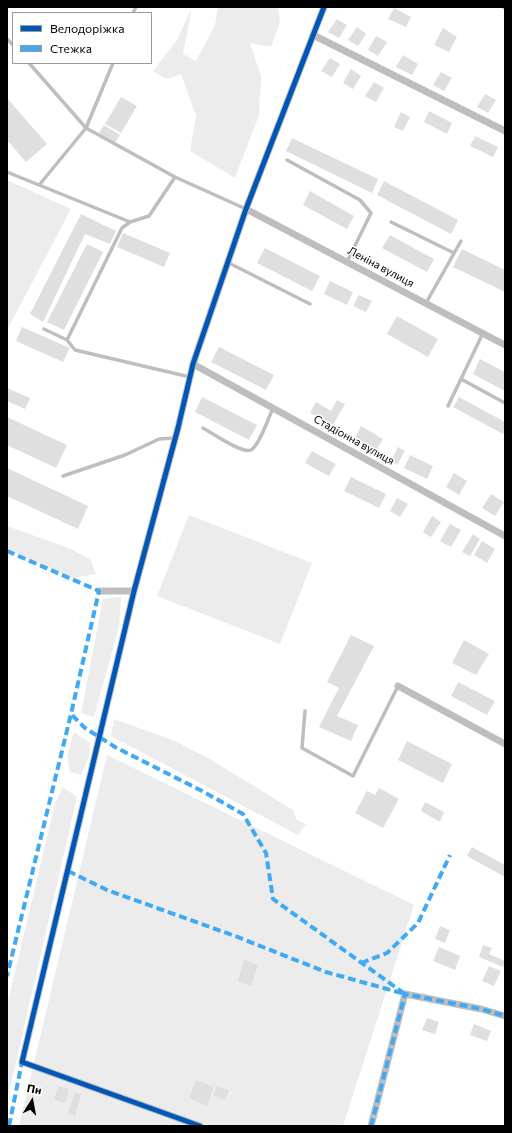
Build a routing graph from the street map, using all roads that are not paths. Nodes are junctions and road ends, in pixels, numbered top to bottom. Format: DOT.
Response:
graph roads {
  1 [pos="324,7"];
  2 [pos="313,35"];
  3 [pos="30,64"];
  4 [pos="113,64"];
  5 [pos="86,128"];
  6 [pos="505,131"];
  7 [pos="287,160"];
  8 [pos="7,172"];
  9 [pos="175,177"];
  10 [pos="40,184"];
  11 [pos="246,209"];
  12 [pos="130,222"];
  13 [pos="391,222"];
  14 [pos="461,241"];
  15 [pos="454,253"];
  16 [pos="228,262"];
  17 [pos="347,262"];
  18 [pos="426,303"];
  19 [pos="310,304"];
  20 [pos="44,329"];
  21 [pos="483,333"];
  22 [pos="67,340"];
  23 [pos="505,345"];
  24 [pos="193,364"];
  25 [pos="190,377"];
  26 [pos="461,379"];
  27 [pos="505,403"];
  28 [pos="448,406"];
  29 [pos="273,408"];
  30 [pos="203,428"];
  31 [pos="175,438"];
  32 [pos="63,476"];
  33 [pos="505,536"];
  34 [pos="99,591"];
  35 [pos="134,591"];
  36 [pos="398,686"];
  37 [pos="305,711"];
  38 [pos="505,744"];
  39 [pos="505,1016"];
  40 [pos="200,1126"];
  41 [pos="371,1126"];
  1 -- 2 [label="street"];
  2 -- 6 [label="street"];
  2 -- 11 [label="street"];
  3 -- 5 [label="lane"];
  4 -- 5 [label="lane"];
  5 -- 9 [label="lane"];
  5 -- 10 [label="lane"];
  7 -- 17 [label="lane"];
  8 -- 10 [label="lane"];
  9 -- 11 [label="lane"];
  9 -- 12 [label="lane"];
  10 -- 12 [label="lane"];
  11 -- 16 [label="street"];
  11 -- 17 [label="street, Леніна вулиця"];
  12 -- 22 [label="lane"];
  13 -- 15 [label="lane"];
  14 -- 15 [label="lane"];
  15 -- 18 [label="lane"];
  16 -- 19 [label="lane"];
  16 -- 24 [label="street"];
  17 -- 18 [label="street, Леніна вулиця"];
  18 -- 21 [label="street, Леніна вулиця"];
  20 -- 22 [label="lane"];
  21 -- 23 [label="street, Леніна вулиця"];
  21 -- 26 [label="lane"];
  22 -- 25 [label="lane"];
  24 -- 25 [label="street"];
  24 -- 29 [label="street, Стадіонна вулиця"];
  25 -- 31 [label="street"];
  26 -- 27 [label="lane"];
  26 -- 28 [label="lane"];
  29 -- 30 [label="lane"];
  29 -- 33 [label="street, Стадіонна вулиця"];
  31 -- 32 [label="lane"];
  31 -- 35 [label="street"];
  34 -- 35 [label="street"];
  35 -- 40 [label="street"];
  36 -- 37 [label="lane"];
  36 -- 38 [label="street"];
  39 -- 41 [label="street"];
}
